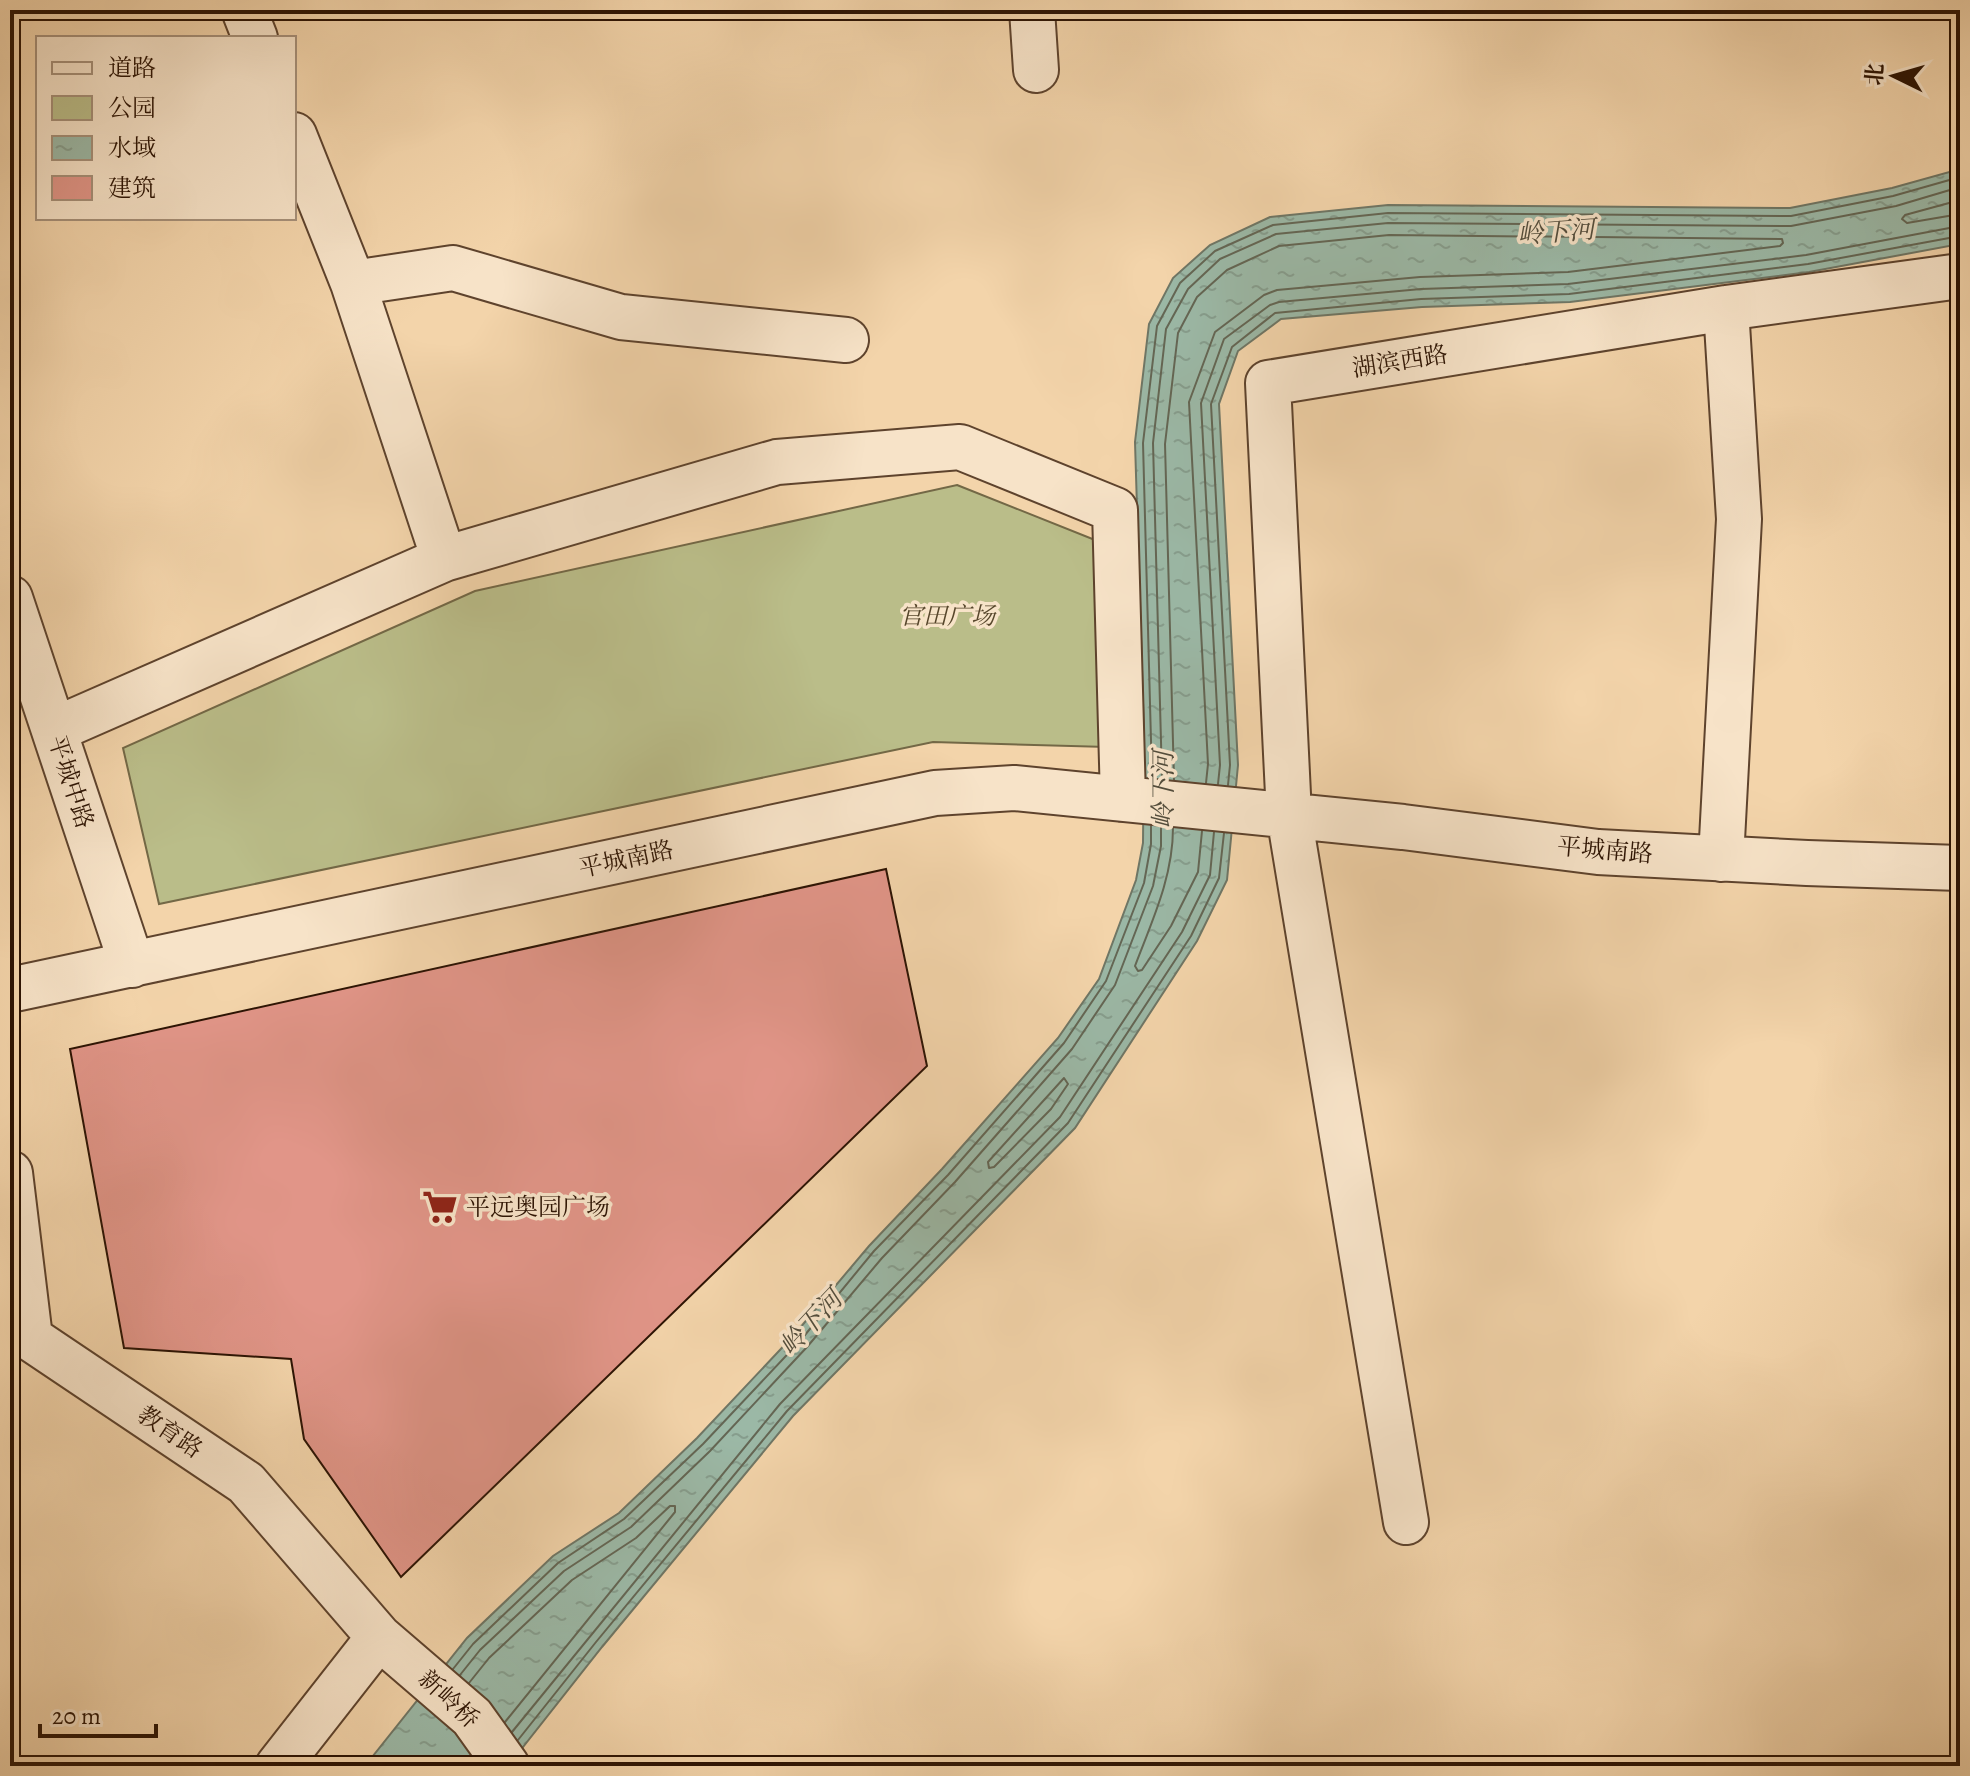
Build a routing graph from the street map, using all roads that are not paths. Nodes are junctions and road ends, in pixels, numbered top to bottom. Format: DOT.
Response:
graph roads {
  1 [pos="244,10"];
  2 [pos="1032,10"];
  3 [pos="254,36"];
  4 [pos="1036,70"];
  5 [pos="296,140"];
  6 [pos="1960,276"];
  7 [pos="353,283"];
  8 [pos="1726,308"];
  9 [pos="846,340"];
  10 [pos="444,559"];
  11 [pos="10,598"];
  12 [pos="54,730"];
  13 [pos="1123,799"];
  14 [pos="1270,814"];
  15 [pos="1721,859"];
  16 [pos="1960,868"];
  17 [pos="132,965"];
  18 [pos="10,990"];
  19 [pos="10,1173"];
  20 [pos="20,1346"];
  21 [pos="1406,1522"];
  22 [pos="394,1649"];
  23 [pos="498,1752"];
  24 [pos="278,1766"];
  1 -- 3 [label="street"];
  2 -- 4 [label="street"];
  5 -- 7 [label="street"];
  6 -- 8 [label="street, 湖滨西路"];
  7 -- 9 [label="street"];
  7 -- 10 [label="street"];
  8 -- 14 [label="street, 湖滨西路"];
  8 -- 15 [label="street"];
  10 -- 12 [label="street"];
  10 -- 13 [label="street"];
  11 -- 12 [label="street, 平城中路"];
  12 -- 17 [label="street, 平城中路"];
  13 -- 14 [label="street, 平城南路"];
  13 -- 17 [label="street, 平城南路"];
  14 -- 15 [label="street, 平城南路"];
  14 -- 21 [label="street"];
  15 -- 16 [label="street, 平城南路"];
  17 -- 18 [label="street, 平城南路"];
  19 -- 20 [label="street, 教育路"];
  20 -- 22 [label="street, 教育路"];
  22 -- 23 [label="street, 新岭桥"];
  22 -- 24 [label="street"];
}
